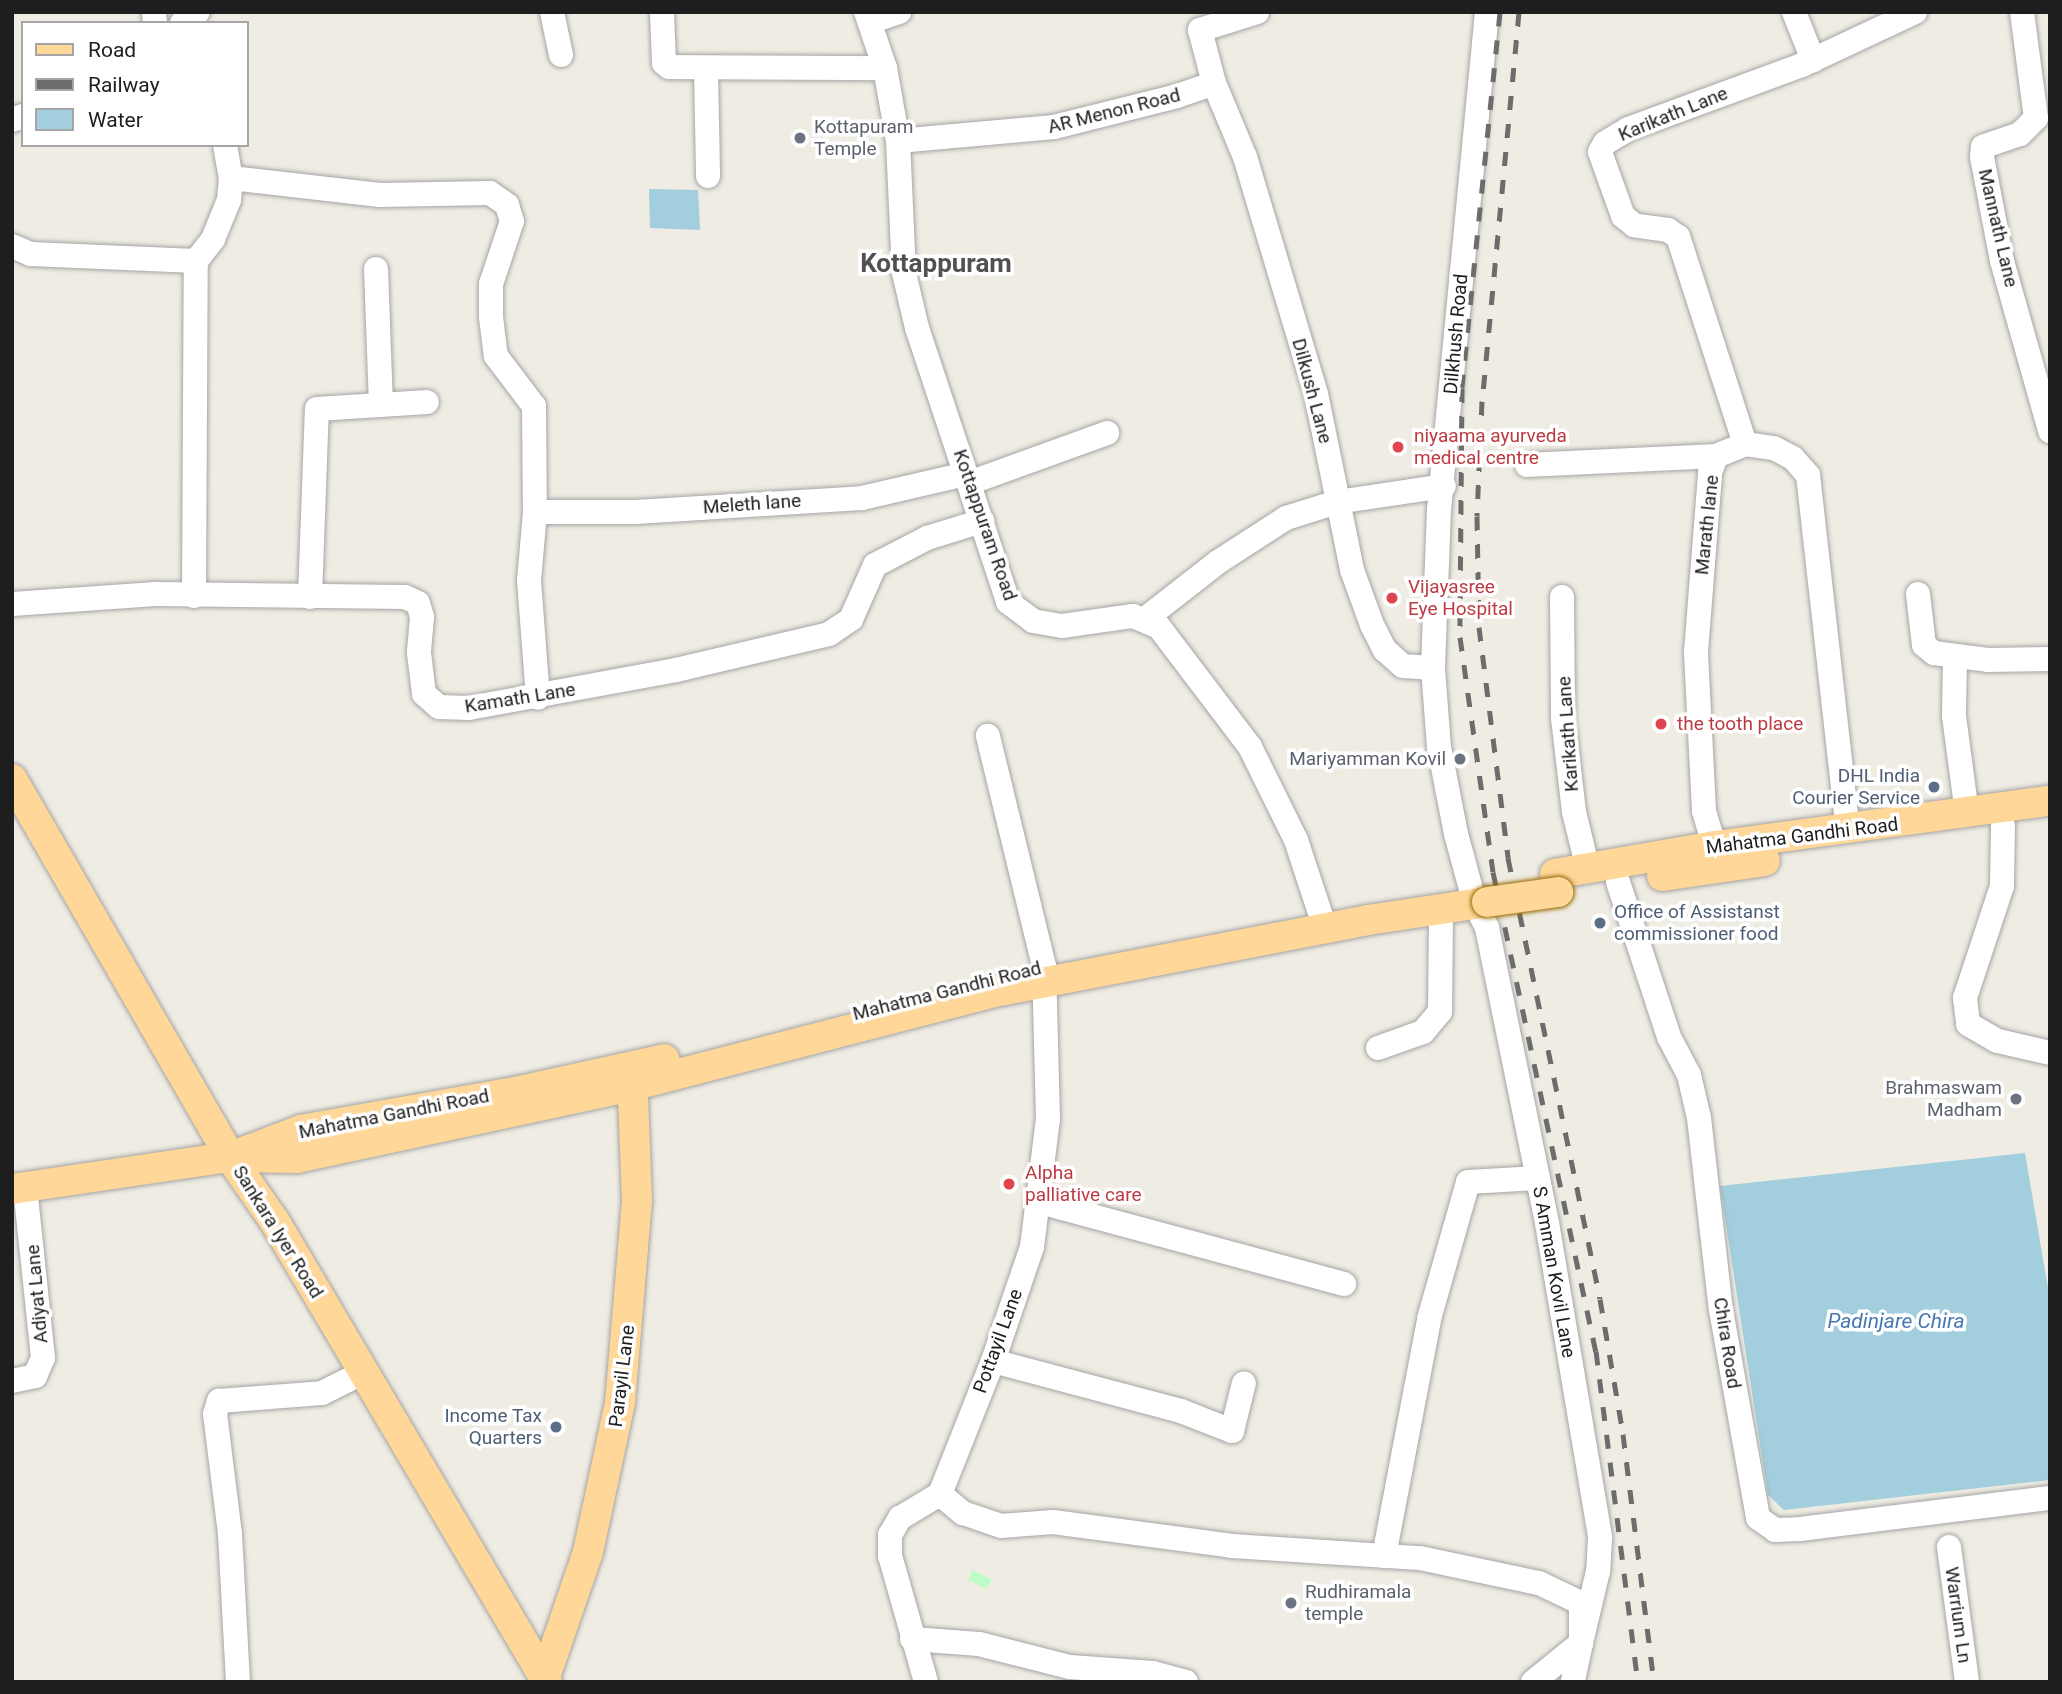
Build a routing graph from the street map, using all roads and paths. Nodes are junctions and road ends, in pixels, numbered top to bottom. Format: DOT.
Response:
graph roads {
  1 [pos="552,12"];
  2 [pos="662,12"];
  3 [pos="899,12"];
  4 [pos="1257,12"];
  5 [pos="1487,12"];
  6 [pos="1794,12"];
  7 [pos="1915,12"];
  8 [pos="2022,12"];
  9 [pos="868,17"];
  10 [pos="1196,21"];
  11 [pos="561,55"];
  12 [pos="1813,60"];
  13 [pos="885,68"];
  14 [pos="706,69"];
  15 [pos="1214,83"];
  16 [pos="898,141"];
  17 [pos="225,147"];
  18 [pos="708,176"];
  19 [pos="231,178"];
  20 [pos="12,246"];
  21 [pos="197,261"];
  22 [pos="376,269"];
  23 [pos="381,402"];
  24 [pos="427,402"];
  25 [pos="2050,431"];
  26 [pos="1107,433"];
  27 [pos="1745,444"];
  28 [pos="1716,456"];
  29 [pos="1527,465"];
  30 [pos="968,479"];
  31 [pos="1444,486"];
  32 [pos="1337,502"];
  33 [pos="535,512"];
  34 [pos="982,521"];
  35 [pos="1918,594"];
  36 [pos="194,596"];
  37 [pos="310,597"];
  38 [pos="1562,597"];
  39 [pos="12,604"];
  40 [pos="1145,619"];
  41 [pos="1955,657"];
  42 [pos="2050,659"];
  43 [pos="1433,668"];
  44 [pos="538,698"];
  45 [pos="988,736"];
  46 [pos="12,779"];
  47 [pos="2050,801"];
  48 [pos="1967,813"];
  49 [pos="2050,820"];
  50 [pos="2003,827"];
  51 [pos="1848,831"];
  52 [pos="1718,857"];
  53 [pos="1588,869"];
  54 [pos="1618,882"];
  55 [pos="1557,883"];
  56 [pos="1480,894"];
  57 [pos="1441,909"];
  58 [pos="1323,920"];
  59 [pos="1045,974"];
  60 [pos="1378,1048"];
  61 [pos="2050,1053"];
  62 [pos="633,1075"];
  63 [pos="230,1157"];
  64 [pos="1538,1178"];
  65 [pos="19,1188"];
  66 [pos="1040,1202"];
  67 [pos="1344,1284"];
  68 [pos="993,1361"];
  69 [pos="364,1372"];
  70 [pos="12,1381"];
  71 [pos="1244,1384"];
  72 [pos="940,1494"];
  73 [pos="2050,1498"];
  74 [pos="1949,1547"];
  75 [pos="1384,1556"];
  76 [pos="912,1639"];
  77 [pos="1581,1643"];
  78 [pos="545,1680"];
  79 [pos="238,1682"];
  80 [pos="926,1682"];
  81 [pos="1186,1682"];
  82 [pos="1532,1682"];
  83 [pos="1573,1682"];
  84 [pos="1967,1682"];
  1 -- 11 [label="street"];
  2 -- 14 [label="street"];
  3 -- 9 [label="street"];
  4 -- 10 [label="street"];
  5 -- 31 [label="street, Dilkhush Road"];
  6 -- 12 [label="street"];
  7 -- 12 [label="street, Karikath Lane"];
  8 -- 25 [label="street, Mannath Lane"];
  9 -- 13 [label="street, Kottappuram Road"];
  10 -- 15 [label="street"];
  12 -- 27 [label="street, Karikath Lane"];
  13 -- 14 [label="street"];
  13 -- 16 [label="street, Kottappuram Road"];
  14 -- 18 [label="street"];
  15 -- 16 [label="street, AR Menon Road"];
  15 -- 32 [label="street, Dilkush Lane"];
  16 -- 30 [label="street, Kottappuram Road"];
  17 -- 19 [label="street"];
  19 -- 21 [label="street"];
  19 -- 33 [label="street"];
  20 -- 21 [label="street"];
  21 -- 36 [label="street"];
  22 -- 23 [label="street"];
  23 -- 24 [label="street"];
  23 -- 37 [label="street"];
  26 -- 30 [label="street, Meleth lane"];
  27 -- 28 [label="street, Marath lane"];
  27 -- 51 [label="street"];
  28 -- 29 [label="street"];
  28 -- 52 [label="street, Marath lane"];
  30 -- 33 [label="street, Meleth lane"];
  30 -- 34 [label="street, Kottappuram Road"];
  31 -- 32 [label="street"];
  31 -- 43 [label="street, Dilkhush Road"];
  32 -- 40 [label="street"];
  32 -- 43 [label="street, Dilkush Lane"];
  33 -- 44 [label="street"];
  34 -- 40 [label="street, Kottappuram Road"];
  34 -- 44 [label="street, Kamath Lane"];
  35 -- 41 [label="street"];
  36 -- 37 [label="street, Kamath Lane"];
  36 -- 39 [label="street, Kamath Lane"];
  37 -- 44 [label="street, Kamath Lane"];
  38 -- 53 [label="street, Karikath Lane"];
  40 -- 58 [label="street"];
  41 -- 42 [label="street"];
  41 -- 48 [label="street"];
  43 -- 56 [label="street, Dilkhush Road"];
  45 -- 59 [label="street, Pottayil Lane"];
  46 -- 63 [label="main road, Sankara Iyer Road"];
  47 -- 48 [label="main road, Mahatma Gandhi Road"];
  48 -- 51 [label="main road, Mahatma Gandhi Road"];
  49 -- 50 [label="main road, Mahatma Gandhi Road"];
  50 -- 52 [label="main road, Mahatma Gandhi Road"];
  50 -- 61 [label="street"];
  51 -- 52 [label="main road, Mahatma Gandhi Road"];
  52 -- 53 [label="main road, Mahatma Gandhi Road"];
  52 -- 54 [label="main road, Mahatma Gandhi Road"];
  53 -- 55 [label="main road, Mahatma Gandhi Road"];
  54 -- 55 [label="main road, Mahatma Gandhi Road"];
  54 -- 73 [label="street, Chira Road"];
  55 -- 56 [label="main road"];
  56 -- 57 [label="main road, Mahatma Gandhi Road"];
  56 -- 58 [label="main road, Mahatma Gandhi Road"];
  56 -- 64 [label="street, S Amman Kovil Lane"];
  57 -- 58 [label="main road, Mahatma Gandhi Road"];
  57 -- 60 [label="street"];
  58 -- 59 [label="main road, Mahatma Gandhi Road"];
  59 -- 62 [label="main road, Mahatma Gandhi Road"];
  59 -- 66 [label="street, Pottayil Lane"];
  62 -- 63 [label="main road, Mahatma Gandhi Road"];
  62 -- 78 [label="main road, Parayil Lane"];
  63 -- 65 [label="main road, Mahatma Gandhi Road"];
  63 -- 69 [label="main road, Sankara Iyer Road"];
  64 -- 75 [label="street"];
  64 -- 77 [label="street, S Amman Kovil Lane"];
  65 -- 70 [label="street, Adiyat Lane"];
  66 -- 67 [label="street"];
  66 -- 68 [label="street, Pottayil Lane"];
  68 -- 71 [label="street"];
  68 -- 72 [label="street, Pottayil Lane"];
  69 -- 78 [label="main road, Sankara Iyer Road"];
  69 -- 79 [label="street"];
  72 -- 75 [label="street"];
  72 -- 76 [label="street"];
  74 -- 84 [label="street, Warrium Ln"];
  75 -- 77 [label="street"];
  76 -- 80 [label="street"];
  76 -- 81 [label="street"];
  77 -- 82 [label="street"];
  77 -- 83 [label="street"];
}
